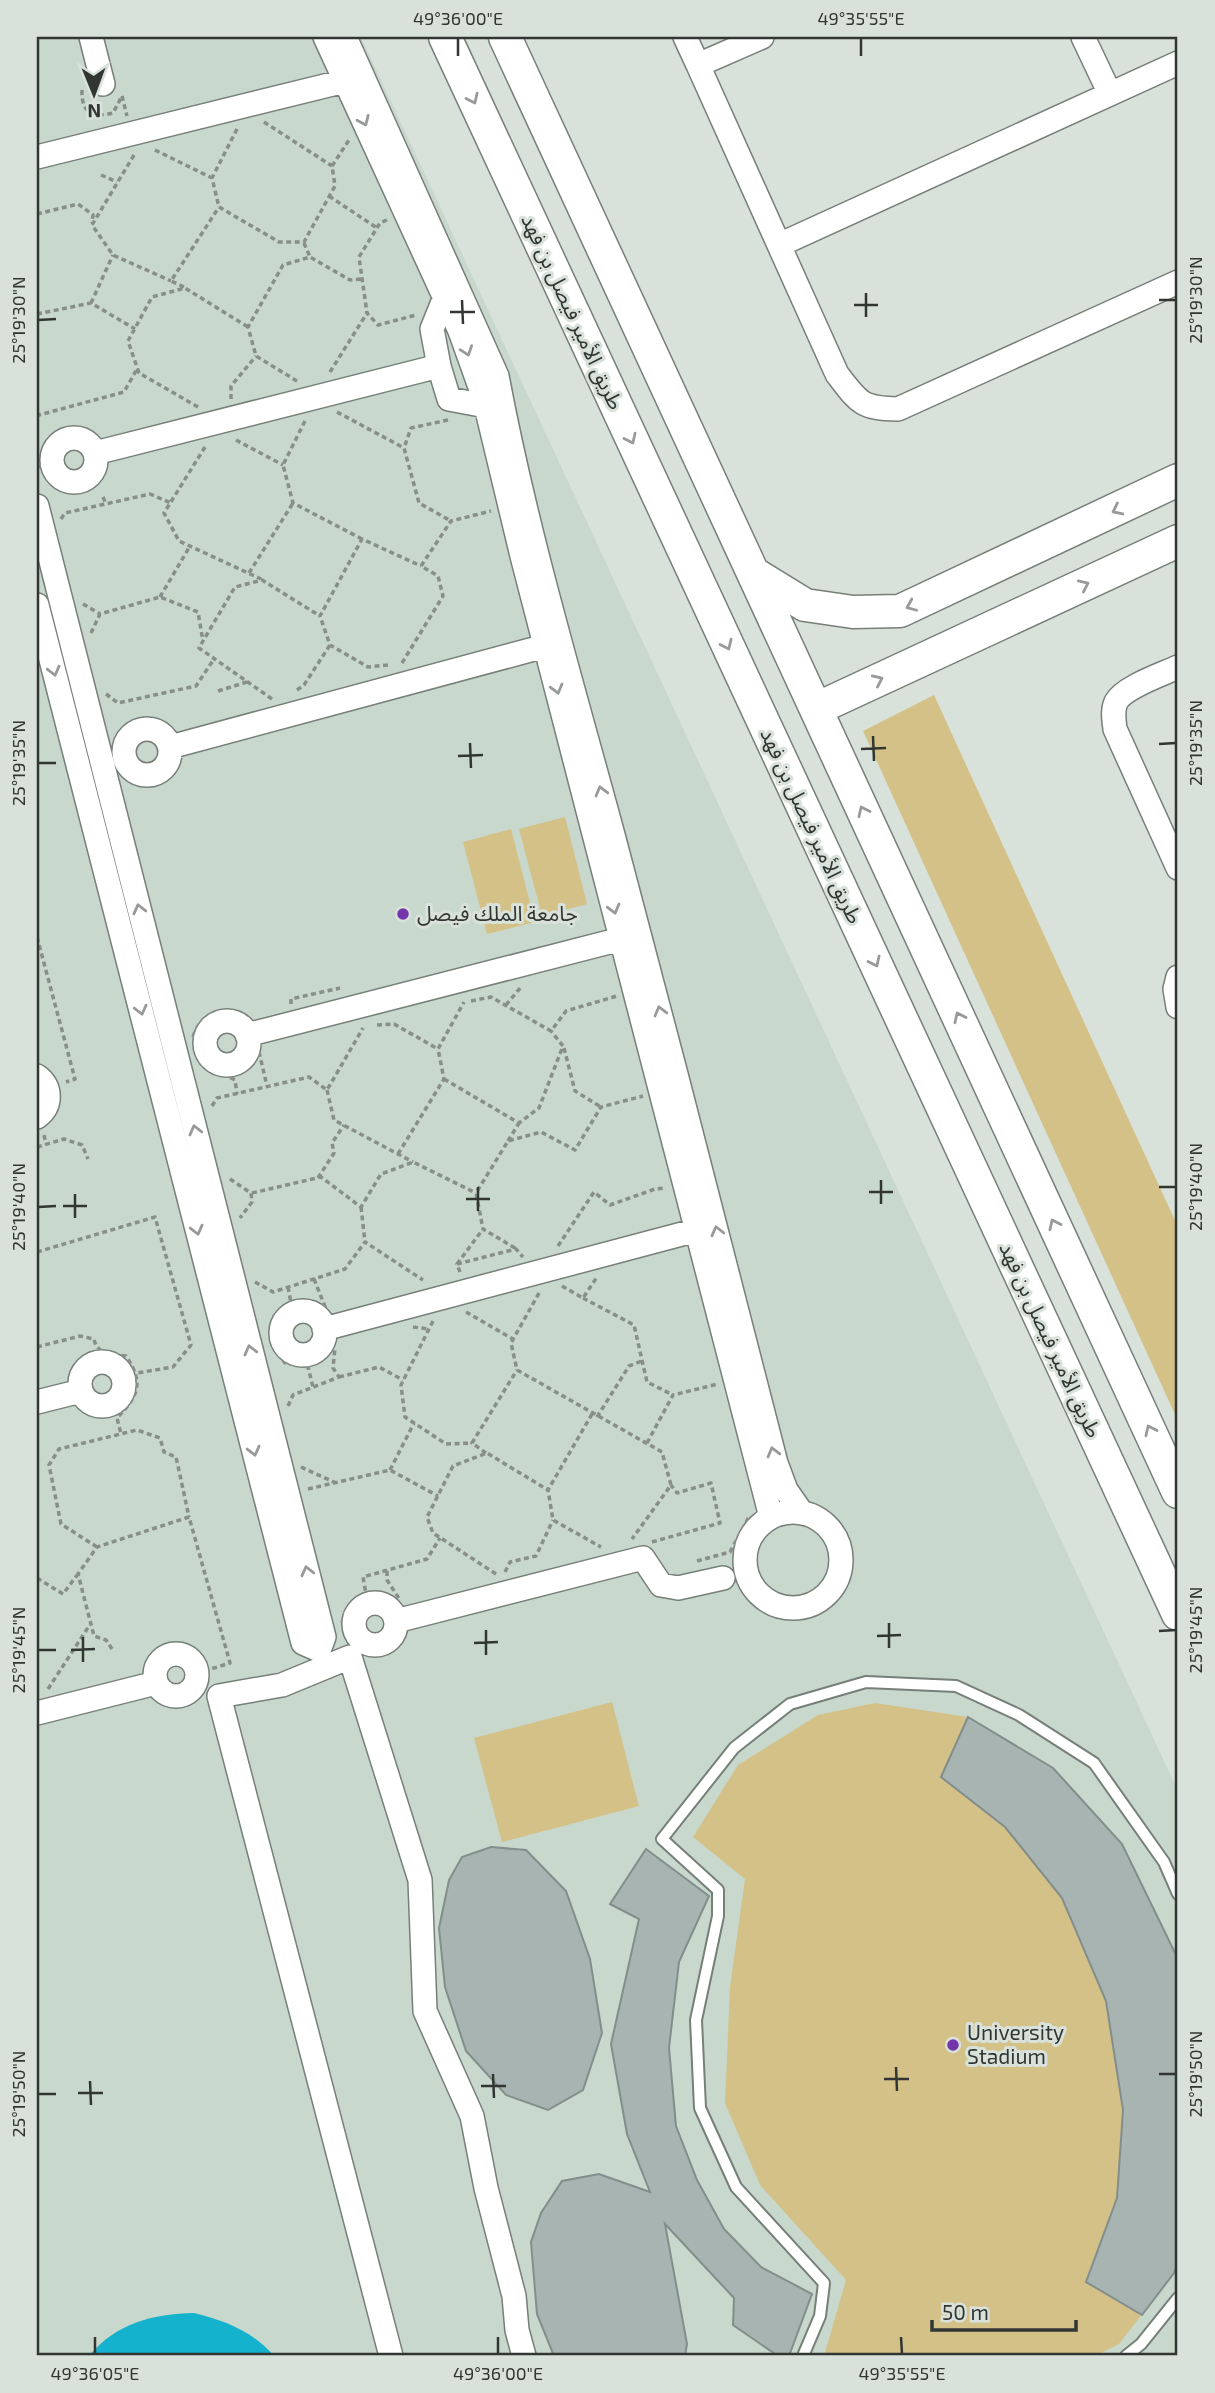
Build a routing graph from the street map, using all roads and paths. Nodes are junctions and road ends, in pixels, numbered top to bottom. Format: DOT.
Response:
graph roads {
  1 [pos="91,37"];
  2 [pos="325,37"];
  3 [pos="345,37"];
  4 [pos="445,37"];
  5 [pos="505,37"];
  6 [pos="685,37"];
  7 [pos="762,37"];
  8 [pos="1083,37"];
  9 [pos="1178,63"];
  10 [pos="698,65"];
  11 [pos="345,81"];
  12 [pos="103,84"];
  13 [pos="1110,94"];
  14 [pos="261,120"];
  15 [pos="240,122"];
  16 [pos="357,148"];
  17 [pos="37,157"];
  18 [pos="332,166"];
  19 [pos="101,175"];
  20 [pos="212,178"];
  21 [pos="117,183"];
  22 [pos="329,196"];
  23 [pos="219,206"];
  24 [pos="37,214"];
  25 [pos="390,220"];
  26 [pos="92,225"];
  27 [pos="377,228"];
  28 [pos="304,242"];
  29 [pos="779,245"];
  30 [pos="113,255"];
  31 [pos="310,257"];
  32 [pos="362,279"];
  33 [pos="171,281"];
  34 [pos="1178,282"];
  35 [pos="185,288"];
  36 [pos="91,303"];
  37 [pos="440,308"];
  38 [pos="367,313"];
  39 [pos="37,314"];
  40 [pos="248,327"];
  41 [pos="135,329"];
  42 [pos="256,356"];
  43 [pos="439,366"];
  44 [pos="137,369"];
  45 [pos="328,375"];
  46 [pos="298,382"];
  47 [pos="233,405"];
  48 [pos="486,406"];
  49 [pos="203,409"];
  50 [pos="333,410"];
  51 [pos="37,413"];
  52 [pos="460,418"];
  53 [pos="306,419"];
  54 [pos="232,438"];
  55 [pos="209,439"];
  56 [pos="404,448"];
  57 [pos="95,453"];
  58 [pos="44,465"];
  59 [pos="283,465"];
  60 [pos="1178,480"];
  61 [pos="103,497"];
  62 [pos="171,503"];
  63 [pos="293,503"];
  64 [pos="106,504"];
  65 [pos="37,506"];
  66 [pos="510,506"];
  67 [pos="60,521"];
  68 [pos="451,521"];
  69 [pos="362,539"];
  70 [pos="1178,541"];
  71 [pos="190,546"];
  72 [pos="421,566"];
  73 [pos="249,573"];
  74 [pos="753,573"];
  75 [pos="262,580"];
  76 [pos="160,597"];
  77 [pos="74,598"];
  78 [pos="37,605"];
  79 [pos="100,614"];
  80 [pos="320,615"];
  81 [pos="202,641"];
  82 [pos="86,643"];
  83 [pos="330,645"];
  84 [pos="545,646"];
  85 [pos="215,659"];
  86 [pos="1178,667"];
  87 [pos="247,682"];
  88 [pos="99,689"];
  89 [pos="218,691"];
  90 [pos="295,691"];
  91 [pos="275,701"];
  92 [pos="816,709"];
  93 [pos="170,747"];
  94 [pos="1178,868"];
  95 [pos="37,937"];
  96 [pos="621,939"];
  97 [pos="1178,977"];
  98 [pos="527,981"];
  99 [pos="623,995"];
  100 [pos="506,1005"];
  101 [pos="1178,1007"];
  102 [pos="374,1025"];
  103 [pos="352,1029"];
  104 [pos="551,1031"];
  105 [pos="253,1042"];
  106 [pos="564,1046"];
  107 [pos="438,1049"];
  108 [pos="444,1079"];
  109 [pos="42,1081"];
  110 [pos="267,1086"];
  111 [pos="327,1090"];
  112 [pos="648,1095"];
  113 [pos="211,1107"];
  114 [pos="601,1107"];
  115 [pos="37,1117"];
  116 [pos="519,1123"];
  117 [pos="344,1125"];
  118 [pos="508,1141"];
  119 [pos="37,1147"];
  120 [pos="398,1154"];
  121 [pos="88,1159"];
  122 [pos="413,1162"];
  123 [pos="224,1175"];
  124 [pos="318,1178"];
  125 [pos="672,1188"];
  126 [pos="251,1193"];
  127 [pos="476,1194"];
  128 [pos="361,1207"];
  129 [pos="238,1222"];
  130 [pos="483,1229"];
  131 [pos="697,1230"];
  132 [pos="365,1242"];
  133 [pos="516,1249"];
  134 [pos="37,1252"];
  135 [pos="553,1254"];
  136 [pos="526,1261"];
  137 [pos="457,1264"];
  138 [pos="601,1270"];
  139 [pos="461,1276"];
  140 [pos="254,1281"];
  141 [pos="554,1282"];
  142 [pos="432,1286"];
  143 [pos="543,1286"];
  144 [pos="288,1287"];
  145 [pos="583,1298"];
  146 [pos="458,1313"];
  147 [pos="435,1316"];
  148 [pos="405,1326"];
  149 [pos="429,1329"];
  150 [pos="330,1334"];
  151 [pos="513,1339"];
  152 [pos="37,1347"];
  153 [pos="642,1361"];
  154 [pos="517,1370"];
  155 [pos="137,1373"];
  156 [pos="339,1377"];
  157 [pos="403,1380"];
  158 [pos="720,1383"];
  159 [pos="313,1387"];
  160 [pos="81,1391"];
  161 [pos="673,1395"];
  162 [pos="37,1402"];
  163 [pos="285,1411"];
  164 [pos="595,1415"];
  165 [pos="414,1423"];
  166 [pos="121,1434"];
  167 [pos="472,1443"];
  168 [pos="647,1444"];
  169 [pos="487,1453"];
  170 [pos="300,1466"];
  171 [pos="390,1470"];
  172 [pos="336,1483"];
  173 [pos="671,1485"];
  174 [pos="548,1490"];
  175 [pos="1178,1492"];
  176 [pos="287,1494"];
  177 [pos="438,1496"];
  178 [pos="802,1513"];
  179 [pos="761,1515"];
  180 [pos="189,1517"];
  181 [pos="553,1520"];
  182 [pos="440,1538"];
  183 [pos="639,1545"];
  184 [pos="97,1547"];
  185 [pos="625,1549"];
  186 [pos="606,1550"];
  187 [pos="690,1562"];
  188 [pos="745,1563"];
  189 [pos="387,1571"];
  190 [pos="78,1574"];
  191 [pos="723,1577"];
  192 [pos="37,1578"];
  193 [pos="387,1580"];
  194 [pos="752,1586"];
  195 [pos="1178,1614"];
  196 [pos="396,1620"];
  197 [pos="91,1623"];
  198 [pos="359,1637"];
  199 [pos="315,1643"];
  200 [pos="112,1649"];
  201 [pos="198,1673"];
  202 [pos="156,1683"];
  203 [pos="40,1705"];
  204 [pos="1178,1894"];
  205 [pos="1178,2298"];
  206 [pos="391,2356"];
  207 [pos="524,2356"];
  208 [pos="803,2356"];
  209 [pos="1126,2356"];
  1 -- 12 [label="street"];
  2 -- 11 [label="street"];
  178 -- 3 [label="street, one-way"];
  4 -- 195 [label="main road, طريق الأمير فيصل بن فهد, one-way"];
  5 -- 74 [label="main road"];
  6 -- 10 [label="street"];
  7 -- 10 [label="street"];
  8 -- 13 [label="street"];
  9 -- 13 [label="street"];
  10 -- 29 [label="street"];
  11 -- 17 [label="street"];
  11 -- 37 [label="street, one-way"];
  13 -- 29 [label="street"];
  14 -- 18 [label="path"];
  15 -- 20 [label="path"];
  16 -- 18 [label="path"];
  18 -- 22 [label="path"];
  19 -- 21 [label="path"];
  20 -- 21 [label="path"];
  20 -- 23 [label="path"];
  21 -- 26 [label="path"];
  22 -- 27 [label="path"];
  22 -- 28 [label="path"];
  23 -- 28 [label="path"];
  23 -- 33 [label="path"];
  24 -- 26 [label="path"];
  25 -- 27 [label="path"];
  26 -- 30 [label="path"];
  27 -- 32 [label="path"];
  28 -- 31 [label="path"];
  29 -- 34 [label="street"];
  30 -- 33 [label="path"];
  30 -- 36 [label="path"];
  31 -- 32 [label="path"];
  31 -- 40 [label="path"];
  32 -- 38 [label="path"];
  33 -- 35 [label="path"];
  35 -- 40 [label="path"];
  35 -- 41 [label="path"];
  36 -- 39 [label="path"];
  36 -- 41 [label="path"];
  37 -- 38 [label="path"];
  37 -- 43 [label="street"];
  37 -- 48 [label="street, one-way"];
  38 -- 45 [label="path"];
  40 -- 42 [label="path"];
  41 -- 44 [label="path"];
  42 -- 46 [label="path"];
  42 -- 47 [label="path"];
  43 -- 48 [label="street"];
  43 -- 57 [label="street"];
  44 -- 49 [label="path"];
  44 -- 51 [label="path"];
  48 -- 66 [label="street"];
  50 -- 56 [label="path"];
  52 -- 56 [label="path"];
  53 -- 59 [label="path"];
  54 -- 59 [label="path"];
  55 -- 62 [label="path"];
  56 -- 68 [label="path"];
  57 -- 58 [label="street"];
  57 -- 58 [label="street"];
  59 -- 63 [label="path"];
  60 -- 74 [label="main road, one-way"];
  61 -- 64 [label="path"];
  62 -- 64 [label="path"];
  62 -- 71 [label="path"];
  63 -- 69 [label="path"];
  63 -- 73 [label="path"];
  64 -- 67 [label="path"];
  176 -- 65 [label="street, one-way"];
  66 -- 68 [label="path"];
  66 -- 84 [label="street"];
  68 -- 72 [label="path"];
  69 -- 72 [label="path"];
  69 -- 80 [label="path"];
  92 -- 70 [label="main road, one-way"];
  71 -- 73 [label="path"];
  71 -- 76 [label="path"];
  72 -- 83 [label="path"];
  73 -- 75 [label="path"];
  74 -- 92 [label="main road"];
  75 -- 80 [label="path"];
  75 -- 81 [label="path"];
  76 -- 79 [label="path"];
  76 -- 81 [label="path"];
  77 -- 79 [label="path"];
  78 -- 199 [label="street, one-way"];
  79 -- 82 [label="path"];
  80 -- 83 [label="path"];
  81 -- 85 [label="path"];
  83 -- 90 [label="path"];
  84 -- 93 [label="street"];
  84 -- 96 [label="street, one-way"];
  85 -- 87 [label="path"];
  85 -- 88 [label="path"];
  86 -- 94 [label="street"];
  87 -- 89 [label="path"];
  87 -- 91 [label="path"];
  175 -- 92 [label="main road, one-way"];
  95 -- 109 [label="path"];
  96 -- 105 [label="street"];
  96 -- 131 [label="street"];
  97 -- 101 [label="street"];
  98 -- 100 [label="path"];
  99 -- 104 [label="path"];
  100 -- 104 [label="path"];
  100 -- 107 [label="path"];
  102 -- 107 [label="path"];
  103 -- 111 [label="path"];
  104 -- 106 [label="path"];
  105 -- 110 [label="path"];
  106 -- 114 [label="path"];
  106 -- 116 [label="path"];
  107 -- 108 [label="path"];
  108 -- 116 [label="path"];
  108 -- 120 [label="path"];
  109 -- 115 [label="street"];
  110 -- 111 [label="path"];
  110 -- 113 [label="path"];
  111 -- 117 [label="path"];
  112 -- 114 [label="path"];
  114 -- 118 [label="path"];
  116 -- 118 [label="path"];
  117 -- 120 [label="path"];
  117 -- 124 [label="path"];
  118 -- 127 [label="path"];
  119 -- 121 [label="path"];
  120 -- 122 [label="path"];
  122 -- 127 [label="path"];
  122 -- 128 [label="path"];
  123 -- 126 [label="path"];
  124 -- 126 [label="path"];
  124 -- 128 [label="path"];
  125 -- 135 [label="path"];
  126 -- 129 [label="path"];
  127 -- 130 [label="path"];
  128 -- 132 [label="path"];
  130 -- 133 [label="path"];
  130 -- 137 [label="path"];
  131 -- 150 [label="street"];
  131 -- 179 [label="street"];
  132 -- 142 [label="path"];
  132 -- 144 [label="path"];
  133 -- 136 [label="path"];
  133 -- 137 [label="path"];
  134 -- 155 [label="path"];
  137 -- 139 [label="path"];
  138 -- 145 [label="path"];
  140 -- 144 [label="path"];
  141 -- 145 [label="path"];
  143 -- 151 [label="path"];
  144 -- 159 [label="path"];
  145 -- 153 [label="path"];
  146 -- 151 [label="path"];
  147 -- 149 [label="path"];
  148 -- 149 [label="path"];
  149 -- 157 [label="path"];
  150 -- 156 [label="path"];
  151 -- 154 [label="path"];
  152 -- 155 [label="path"];
  153 -- 161 [label="path"];
  153 -- 164 [label="path"];
  154 -- 164 [label="path"];
  154 -- 167 [label="path"];
  155 -- 166 [label="path"];
  156 -- 157 [label="path"];
  156 -- 159 [label="path"];
  157 -- 165 [label="path"];
  158 -- 161 [label="path"];
  159 -- 163 [label="path"];
  160 -- 162 [label="street"];
  161 -- 168 [label="path"];
  164 -- 168 [label="path"];
  164 -- 174 [label="path"];
  165 -- 167 [label="path"];
  165 -- 171 [label="path"];
  166 -- 180 [label="path"];
  166 -- 184 [label="path"];
  167 -- 169 [label="path"];
  168 -- 173 [label="path"];
  169 -- 174 [label="path"];
  169 -- 177 [label="path"];
  170 -- 172 [label="path"];
  171 -- 172 [label="path"];
  171 -- 177 [label="path"];
  172 -- 176 [label="path"];
  173 -- 183 [label="path"];
  173 -- 185 [label="path"];
  174 -- 181 [label="path"];
  199 -- 176 [label="street, one-way"];
  177 -- 182 [label="path"];
  178 -- 179 [label="street"];
  178 -- 194 [label="street"];
  179 -- 187 [label="path"];
  179 -- 188 [label="street"];
  180 -- 184 [label="path"];
  180 -- 201 [label="path"];
  181 -- 182 [label="path"];
  181 -- 186 [label="path"];
  182 -- 189 [label="path"];
  184 -- 190 [label="path"];
  188 -- 191 [label="street"];
  188 -- 194 [label="street"];
  189 -- 193 [label="path"];
  189 -- 199 [label="path"];
  190 -- 192 [label="path"];
  190 -- 197 [label="path"];
  191 -- 194 [label="street"];
  191 -- 196 [label="street"];
  196 -- 198 [label="street"];
  196 -- 198 [label="street"];
  197 -- 200 [label="path"];
  197 -- 203 [label="path"];
  198 -- 199 [label="street"];
  201 -- 202 [label="street"];
  201 -- 202 [label="street"];
  202 -- 203 [label="street"];
  204 -- 208 [label="lane"];
  205 -- 209 [label="lane"];
  206 -- 207 [label="street"];
}
